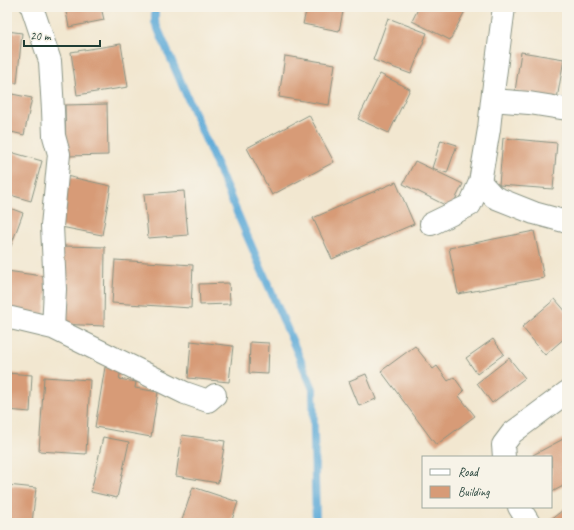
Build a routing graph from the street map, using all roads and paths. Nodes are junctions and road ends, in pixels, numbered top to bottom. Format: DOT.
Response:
graph roads {
  1 [pos="32,7"];
  2 [pos="504,7"];
  3 [pos="492,100"];
  4 [pos="567,109"];
  5 [pos="480,182"];
  6 [pos="567,222"];
  7 [pos="431,224"];
  8 [pos="7,317"];
  9 [pos="53,328"];
  10 [pos="567,392"];
  11 [pos="215,395"];
  12 [pos="504,456"];
  13 [pos="519,508"];
  14 [pos="528,523"];
  1 -- 9 [label="street"];
  2 -- 3 [label="street"];
  3 -- 4 [label="street"];
  3 -- 5 [label="street"];
  5 -- 6 [label="street"];
  5 -- 7 [label="street"];
  8 -- 9 [label="street"];
  9 -- 11 [label="street"];
  10 -- 12 [label="street"];
  13 -- 14 [label="street"];
}
